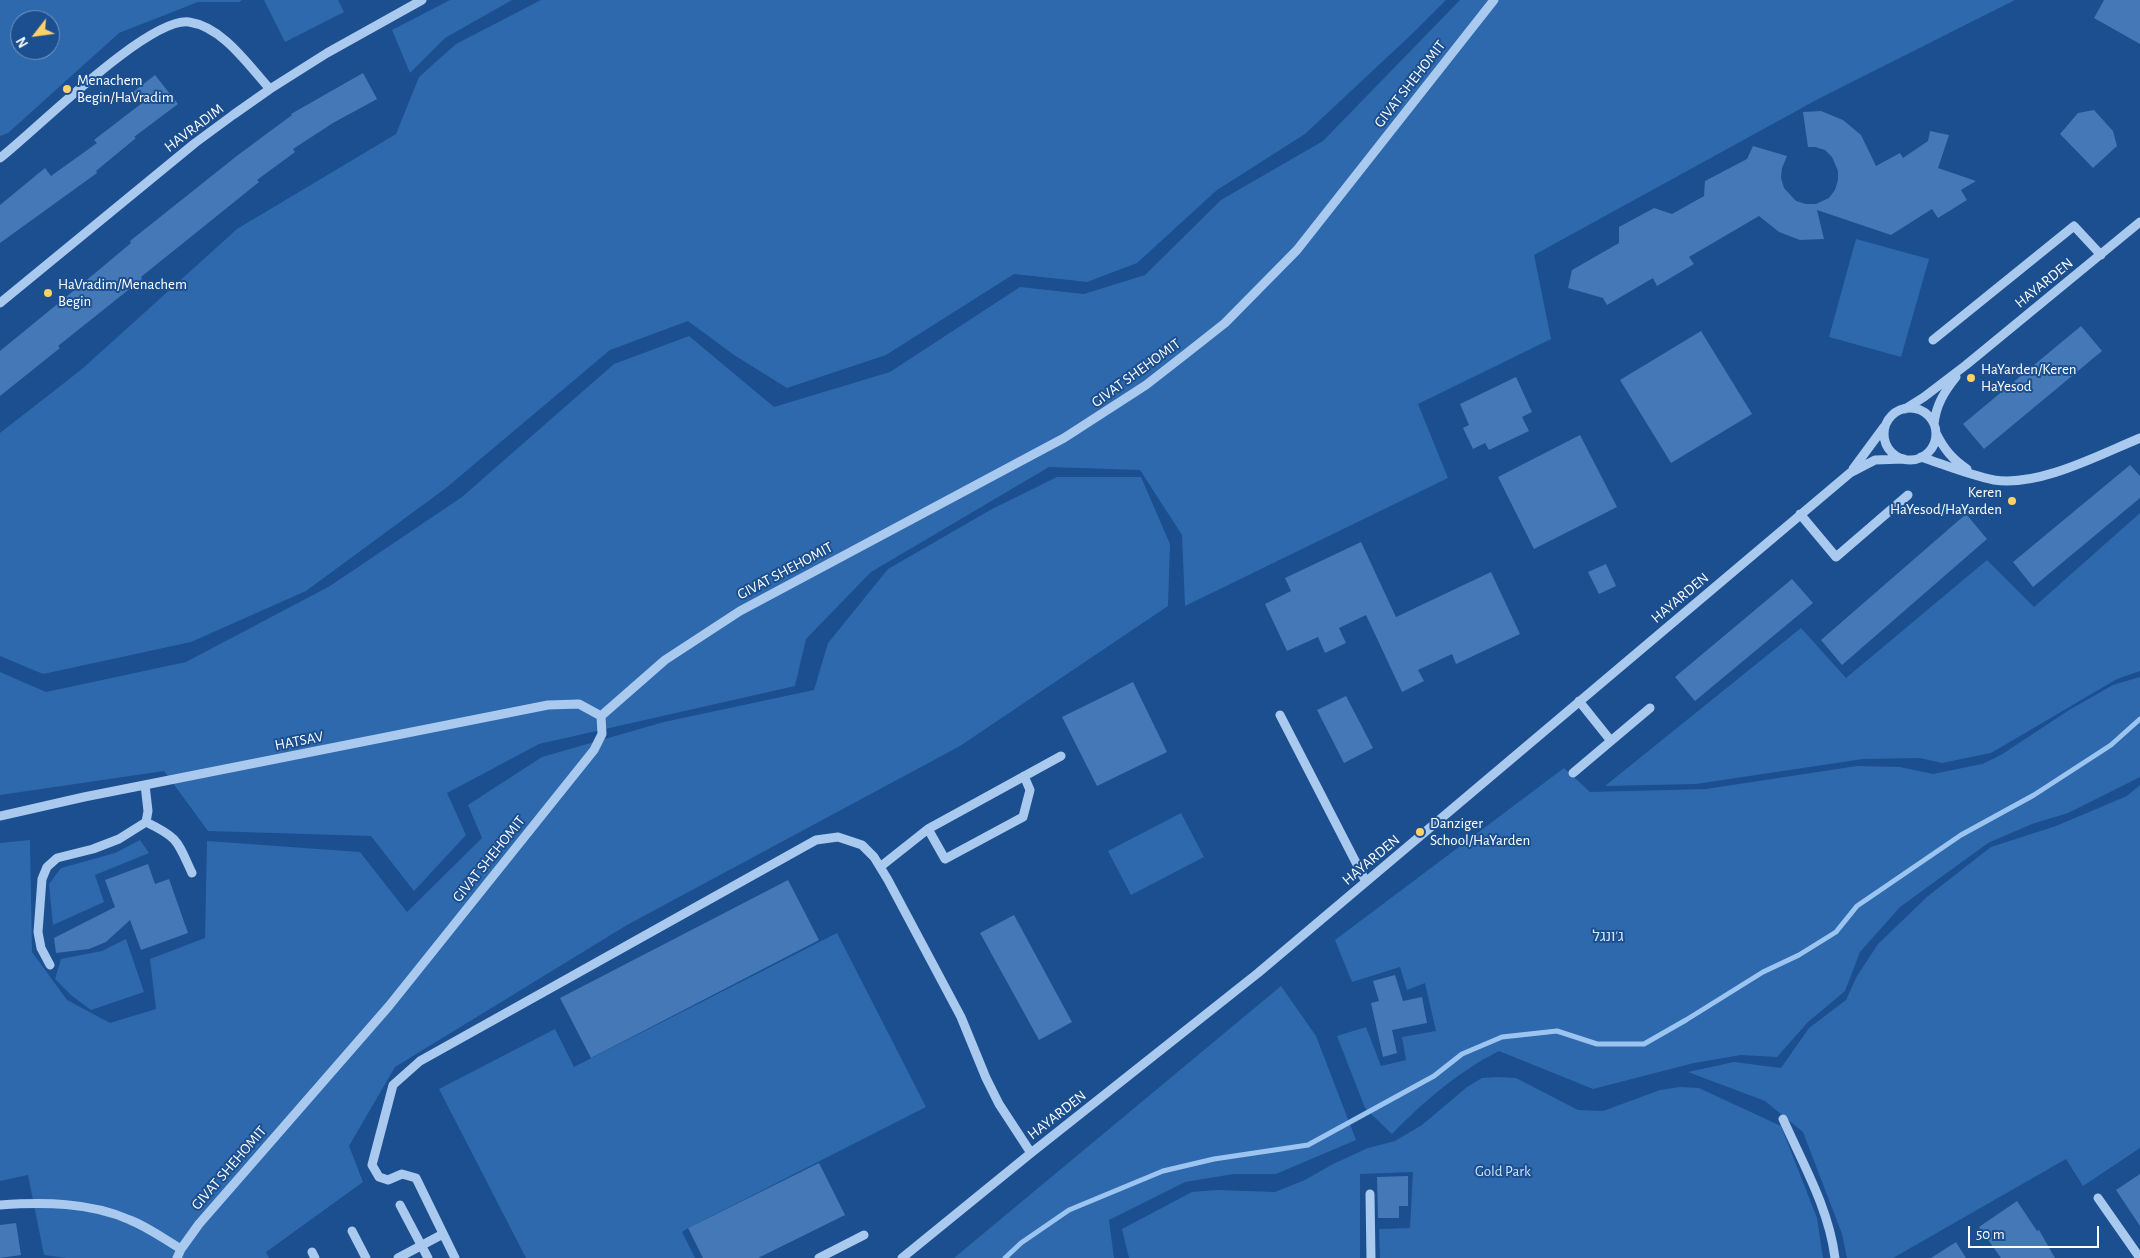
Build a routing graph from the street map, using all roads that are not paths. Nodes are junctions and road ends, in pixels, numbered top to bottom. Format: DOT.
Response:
graph roads {
  1 [pos="422,0"];
  2 [pos="1494,0"];
  3 [pos="270,89"];
  4 [pos="0,158"];
  5 [pos="2140,222"];
  6 [pos="2101,255"];
  7 [pos="0,303"];
  8 [pos="1933,340"];
  9 [pos="1966,365"];
  10 [pos="1905,409"];
  11 [pos="1886,425"];
  12 [pos="1935,428"];
  13 [pos="2140,438"];
  14 [pos="1921,457"];
  15 [pos="1904,459"];
  16 [pos="1850,473"];
  17 [pos="1978,476"];
  18 [pos="1908,495"];
  19 [pos="1800,514"];
  20 [pos="1579,701"];
  21 [pos="1650,708"];
  22 [pos="1280,715"];
  23 [pos="601,716"];
  24 [pos="1611,740"];
  25 [pos="1061,756"];
  26 [pos="1573,772"];
  27 [pos="1024,776"];
  28 [pos="146,785"];
  29 [pos="0,816"];
  30 [pos="146,822"];
  31 [pos="928,829"];
  32 [pos="880,867"];
  33 [pos="192,873"];
  34 [pos="1366,882"];
  35 [pos="50,965"];
  36 [pos="1783,1119"];
  37 [pos="1031,1153"];
  38 [pos="1370,1194"];
  39 [pos="2098,1198"];
  40 [pos="0,1204"];
  41 [pos="400,1206"];
  42 [pos="352,1231"];
  43 [pos="443,1234"];
  44 [pos="864,1234"];
  45 [pos="421,1245"];
  46 [pos="179,1253"];
  47 [pos="366,1258"];
  48 [pos="398,1258"];
  49 [pos="428,1258"];
  50 [pos="455,1258"];
  51 [pos="819,1258"];
  52 [pos="902,1258"];
  53 [pos="1371,1258"];
  54 [pos="1835,1258"];
  55 [pos="2140,1258"];
  1 -- 3 [label="street, HAVRADIM"];
  2 -- 23 [label="street, GIVAT SHEHOMIT"];
  3 -- 4 [label="street"];
  3 -- 7 [label="street, HAVRADIM"];
  5 -- 6 [label="street, HAYARDEN"];
  6 -- 8 [label="street"];
  6 -- 9 [label="street, HAYARDEN"];
  9 -- 10 [label="street, HAYARDEN"];
  9 -- 12 [label="street, HAYARDEN"];
  10 -- 11 [label="street"];
  10 -- 12 [label="street"];
  11 -- 15 [label="street"];
  11 -- 16 [label="street, HAYARDEN"];
  12 -- 14 [label="street"];
  12 -- 17 [label="street"];
  13 -- 17 [label="street"];
  14 -- 15 [label="street"];
  14 -- 17 [label="street"];
  15 -- 16 [label="street, HAYARDEN"];
  16 -- 19 [label="street, HAYARDEN"];
  18 -- 19 [label="street"];
  19 -- 20 [label="street, HAYARDEN"];
  20 -- 24 [label="street"];
  20 -- 34 [label="street, HAYARDEN"];
  21 -- 24 [label="street"];
  22 -- 34 [label="street"];
  23 -- 28 [label="street, HATSAV"];
  23 -- 46 [label="street, GIVAT SHEHOMIT"];
  24 -- 26 [label="street"];
  25 -- 27 [label="street"];
  27 -- 31 [label="street"];
  27 -- 31 [label="street"];
  28 -- 29 [label="street, HATSAV"];
  28 -- 30 [label="street"];
  30 -- 33 [label="street"];
  30 -- 35 [label="street"];
  31 -- 32 [label="street"];
  32 -- 37 [label="street"];
  32 -- 43 [label="street"];
  34 -- 37 [label="street, HAYARDEN"];
  36 -- 54 [label="street"];
  37 -- 52 [label="street, HAYARDEN"];
  38 -- 53 [label="street"];
  39 -- 55 [label="street"];
  40 -- 46 [label="street"];
  41 -- 45 [label="street"];
  42 -- 47 [label="street"];
  43 -- 45 [label="street"];
  43 -- 50 [label="street"];
  44 -- 51 [label="street"];
  45 -- 48 [label="street"];
  45 -- 49 [label="street"];
}
